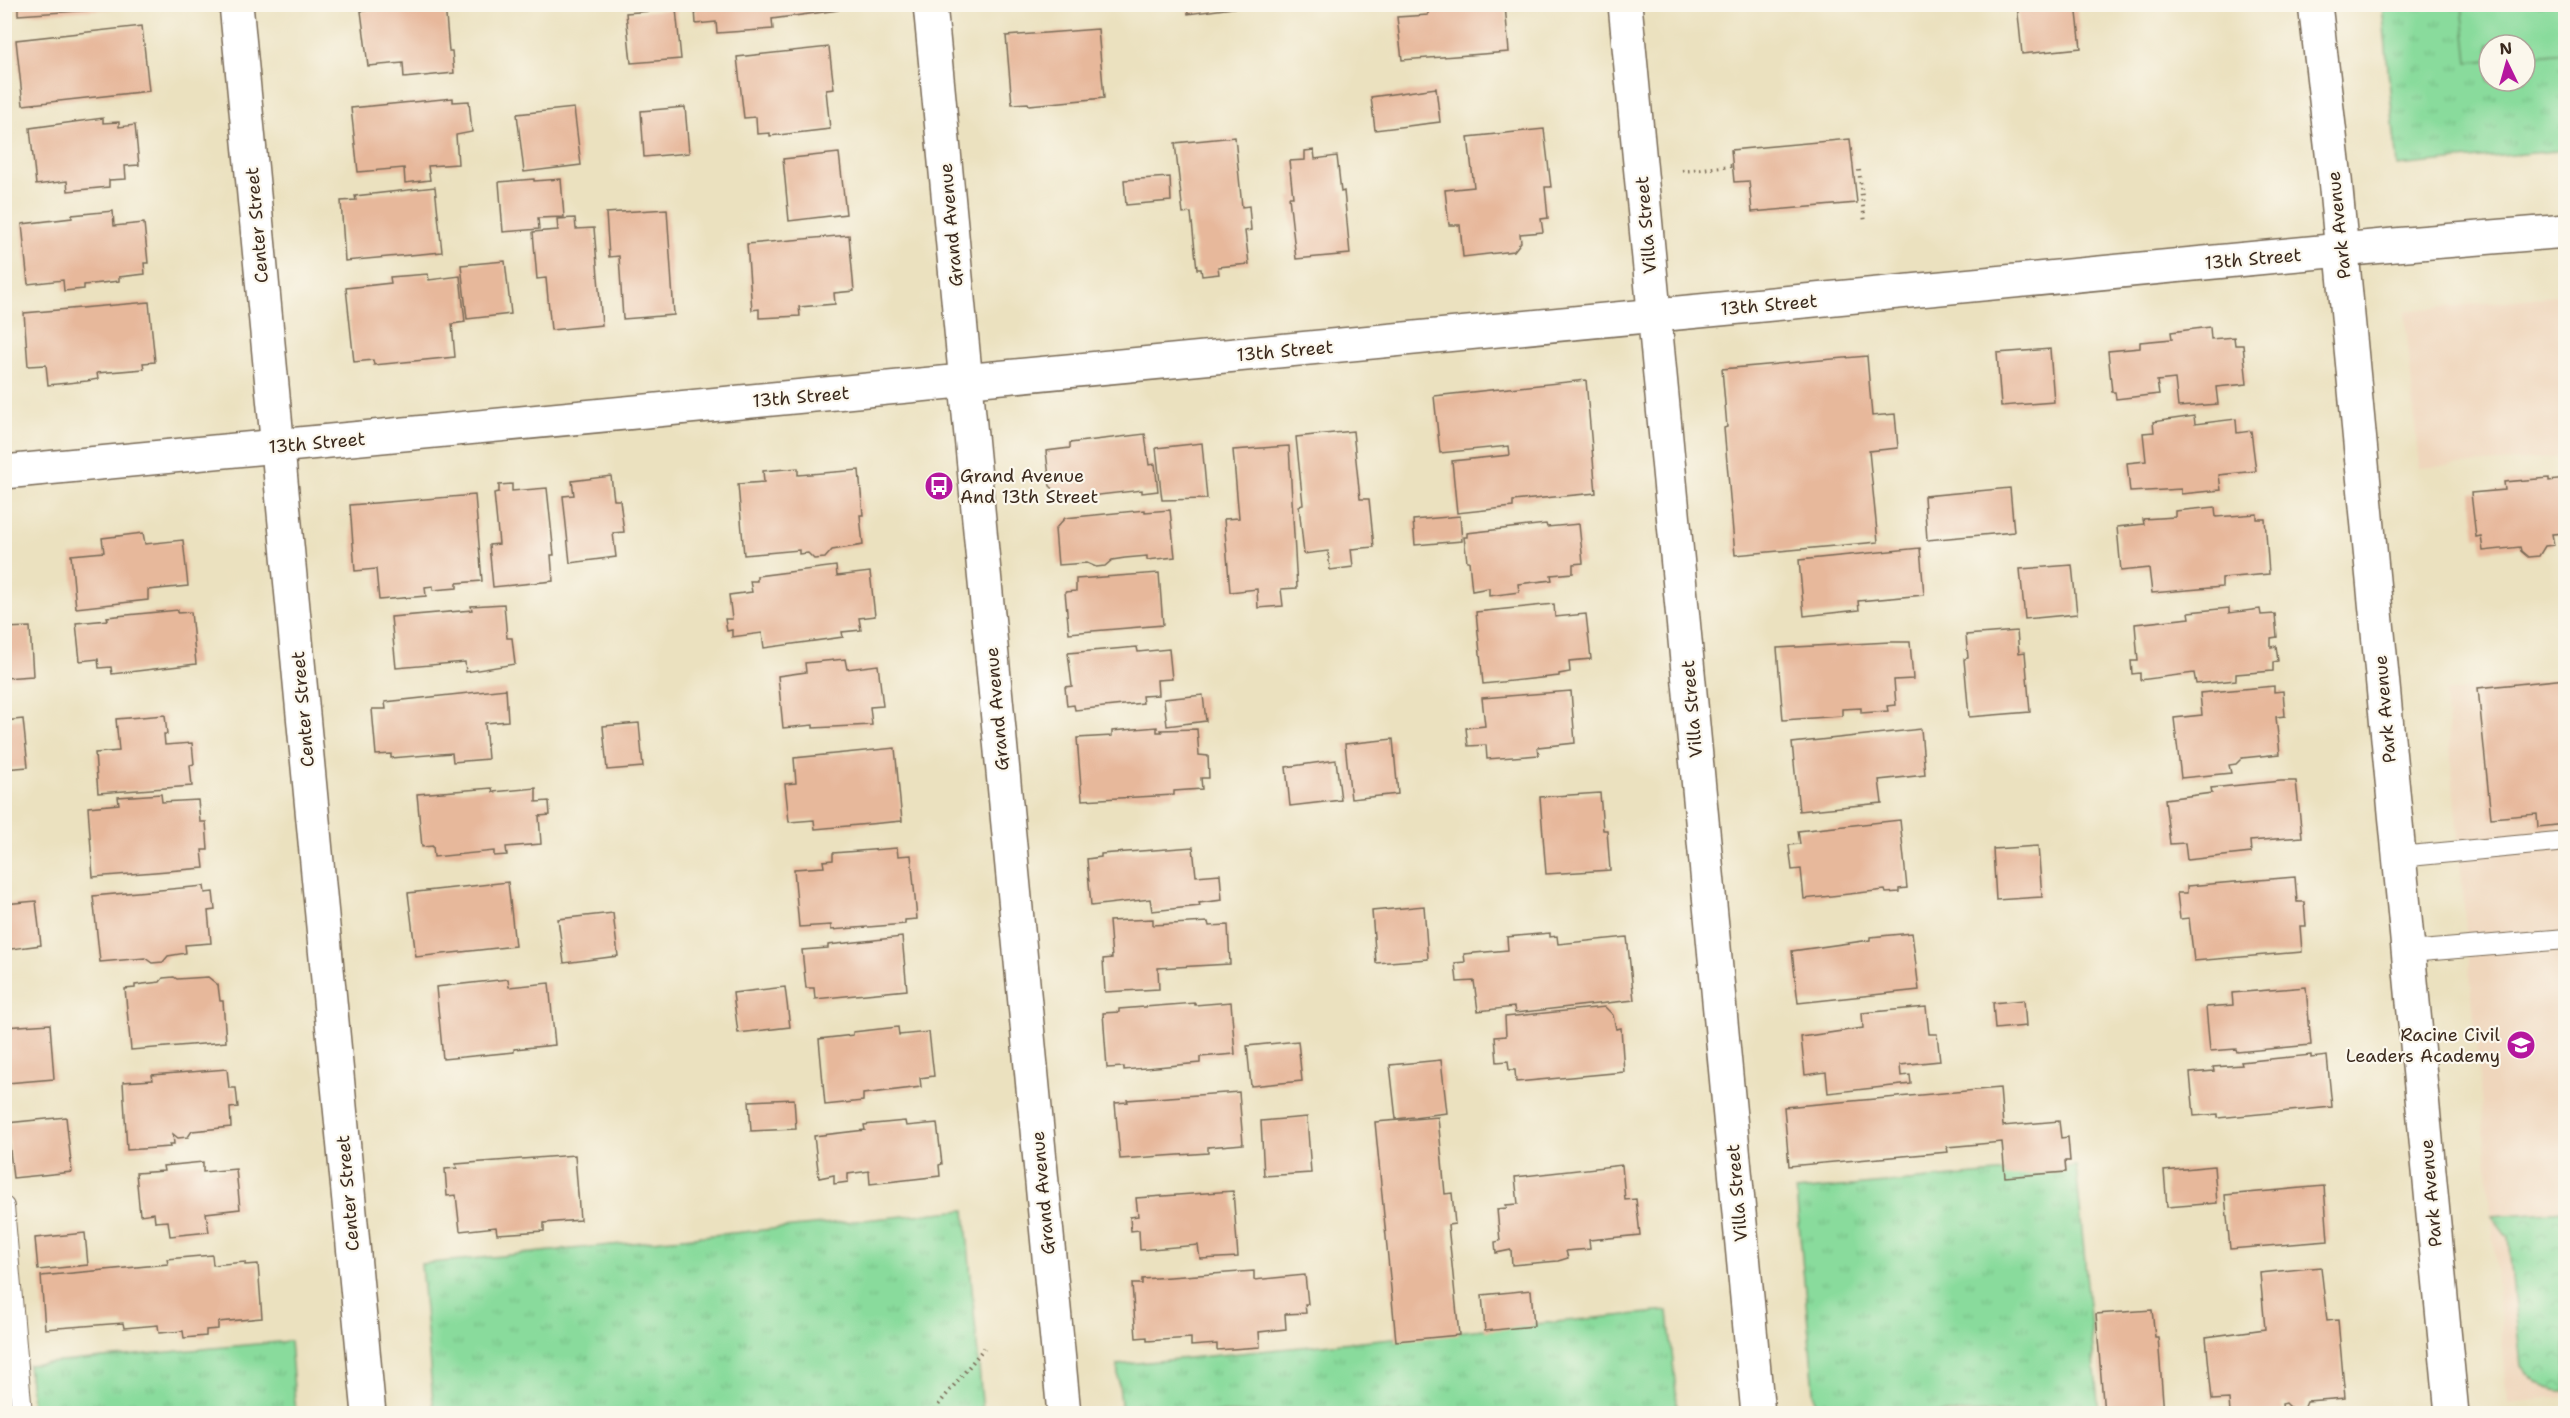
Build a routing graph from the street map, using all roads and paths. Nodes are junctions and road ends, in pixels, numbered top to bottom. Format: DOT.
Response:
graph roads {
  1 [pos="236,4"];
  2 [pos="930,4"];
  3 [pos="1625,4"];
  4 [pos="2315,4"];
  5 [pos="1859,170"];
  6 [pos="1865,223"];
  7 [pos="2565,231"];
  8 [pos="2342,250"];
  9 [pos="1654,316"];
  10 [pos="966,381"];
  11 [pos="278,446"];
  12 [pos="4,472"];
  13 [pos="2557,842"];
  14 [pos="2399,856"];
  15 [pos="2565,939"];
  16 [pos="2409,952"];
  17 [pos="4,1207"];
  18 [pos="984,1348"];
  19 [pos="22,1413"];
  20 [pos="369,1413"];
  21 [pos="931,1413"];
  22 [pos="1064,1413"];
  23 [pos="1758,1413"];
  24 [pos="2452,1413"];
  1 -- 11 [label="street, Center Street"];
  2 -- 10 [label="street, Grand Avenue"];
  3 -- 9 [label="street, Villa Street"];
  4 -- 8 [label="street, Park Avenue"];
  5 -- 6 [label="path"];
  7 -- 8 [label="street, 13th Street"];
  8 -- 9 [label="street, 13th Street"];
  8 -- 14 [label="street, Park Avenue"];
  9 -- 10 [label="street, 13th Street"];
  9 -- 23 [label="street, Villa Street"];
  10 -- 11 [label="street, 13th Street"];
  10 -- 22 [label="street, Grand Avenue"];
  11 -- 12 [label="street, 13th Street"];
  11 -- 20 [label="street, Center Street"];
  13 -- 14 [label="lane"];
  14 -- 16 [label="street, Park Avenue"];
  15 -- 16 [label="lane"];
  16 -- 24 [label="street, Park Avenue"];
  17 -- 19 [label="lane"];
  18 -- 21 [label="path"];
}
